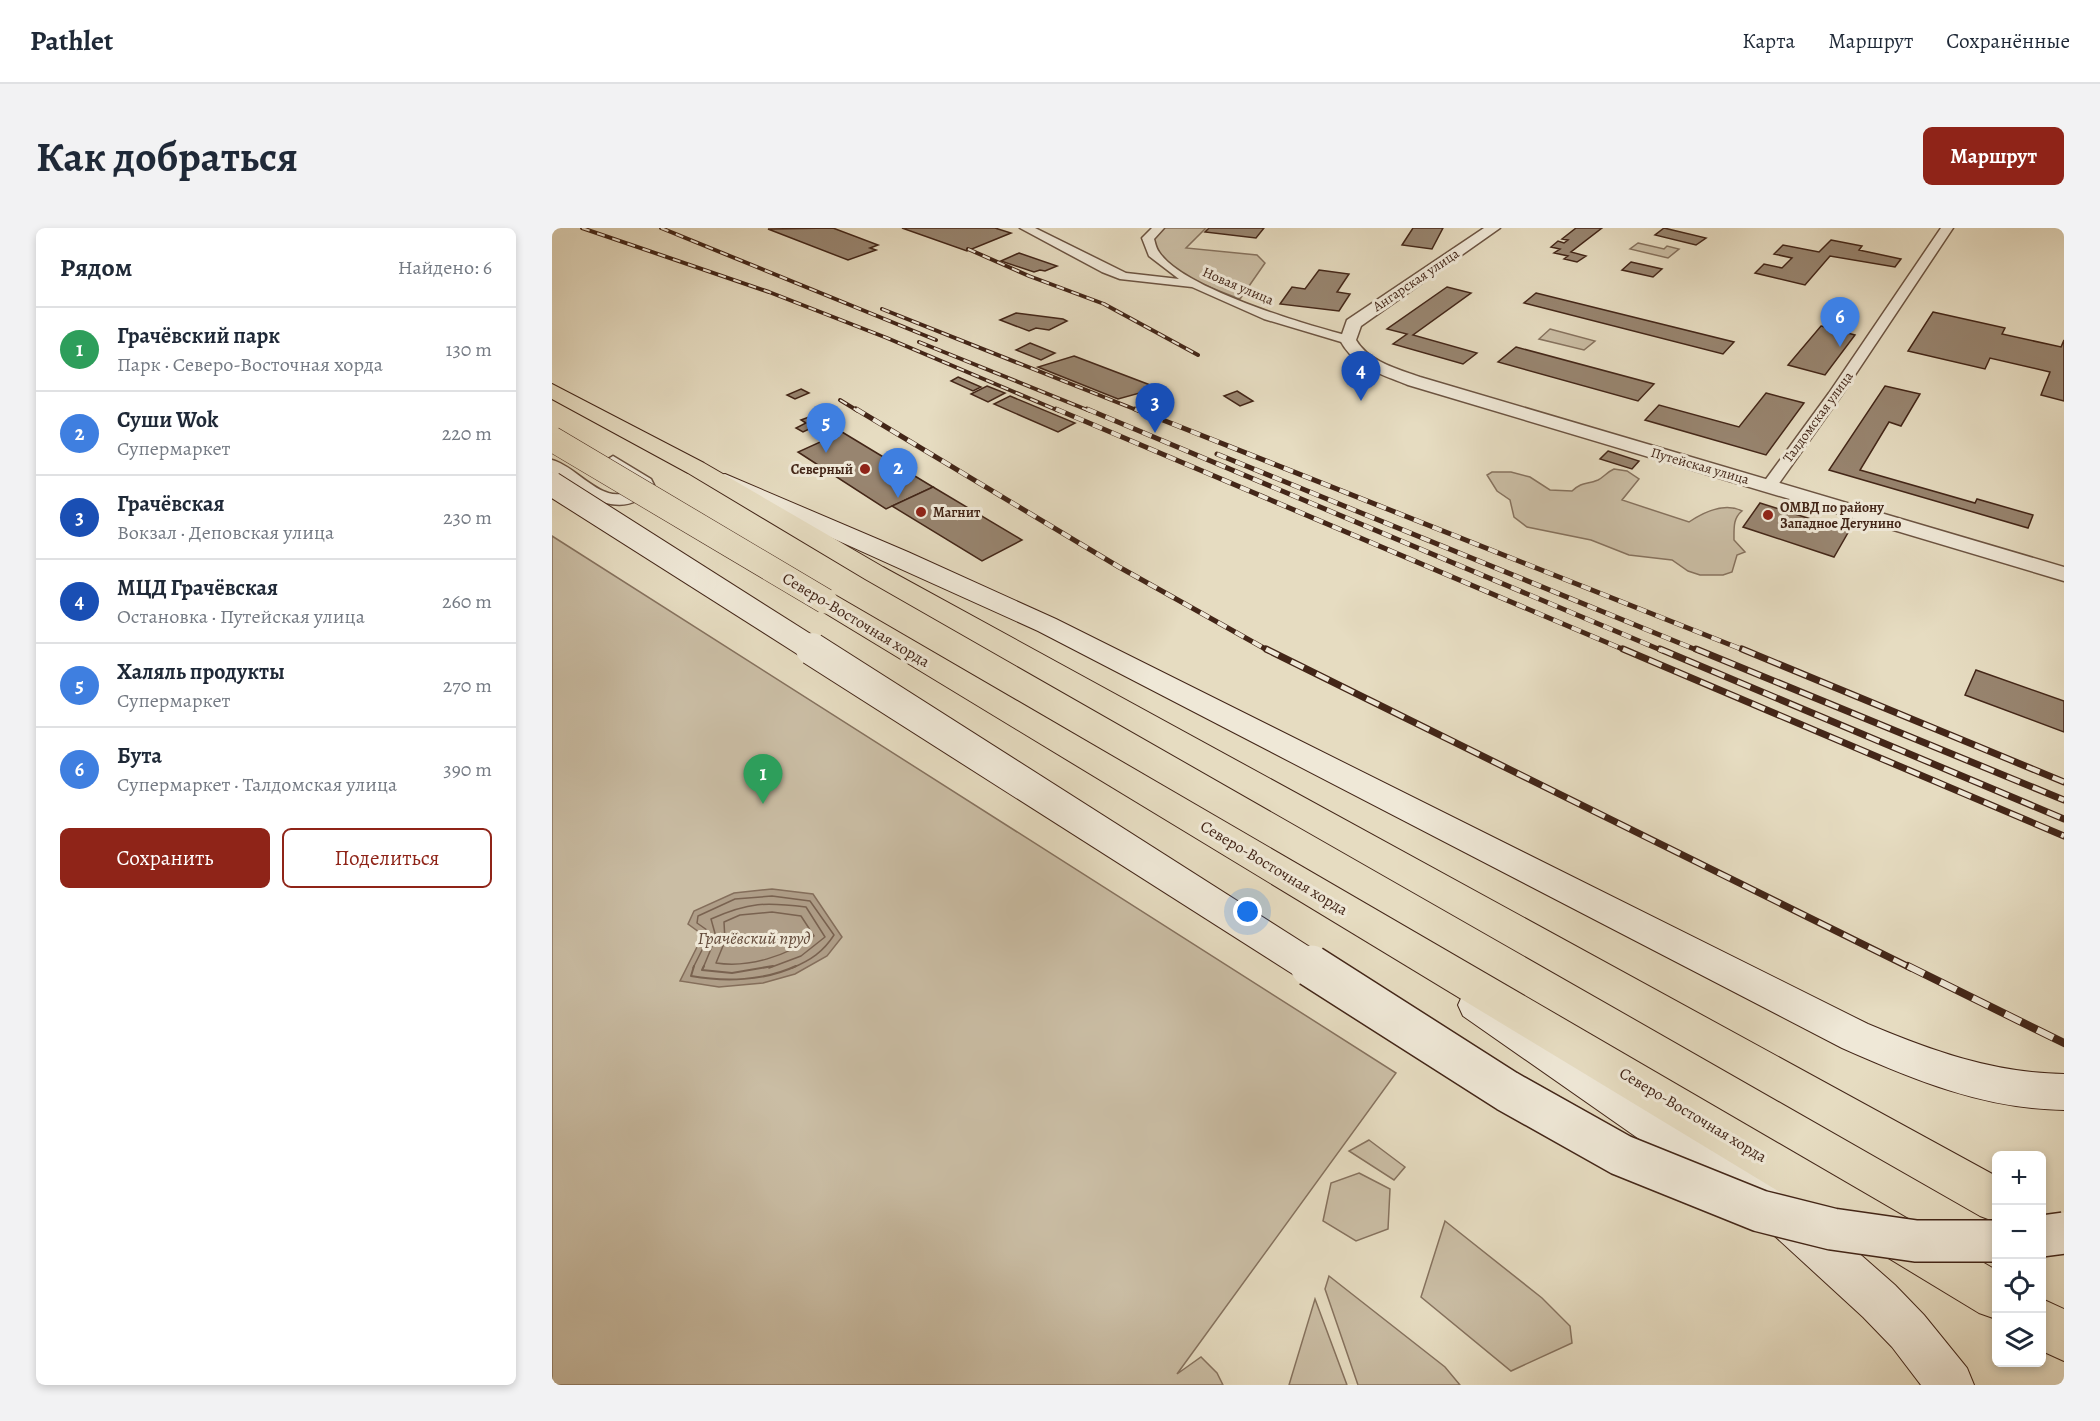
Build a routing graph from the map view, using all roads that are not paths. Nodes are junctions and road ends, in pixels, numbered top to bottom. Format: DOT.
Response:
graph roads {
  1 [pos="1026,228"];
  2 [pos="1158,228"];
  3 [pos="1493,228"];
  4 [pos="1947,228"];
  5 [pos="1197,285"];
  6 [pos="1348,340"];
  7 [pos="552,390"];
  8 [pos="552,427"];
  9 [pos="552,438"];
  10 [pos="552,465"];
  11 [pos="696,468"];
  12 [pos="552,484"];
  13 [pos="1769,486"];
  14 [pos="2064,574"];
  15 [pos="1289,876"];
  16 [pos="2064,1092"];
  17 [pos="1992,1198"];
  18 [pos="2046,1227"];
  19 [pos="2064,1233"];
  20 [pos="2046,1235"];
  21 [pos="2064,1238"];
  22 [pos="1992,1241"];
  23 [pos="1992,1294"];
  24 [pos="2046,1326"];
  25 [pos="2064,1337"];
  26 [pos="1950,1385"];
  1 -- 5 [label="street"];
  2 -- 5 [label="street, Новая улица"];
  3 -- 6 [label="street, Ангарская улица"];
  4 -- 13 [label="street, Талдомская улица"];
  5 -- 6 [label="street, Новая улица"];
  6 -- 13 [label="street, Путейская улица"];
  7 -- 11 [label="main road"];
  8 -- 10 [label="street"];
  9 -- 15 [label="main road, Северо-Восточная хорда, bridge"];
  11 -- 16 [label="main road"];
  11 -- 17 [label="main road"];
  12 -- 22 [label="main road, bridge"];
  13 -- 14 [label="street, Путейская улица"];
  15 -- 23 [label="main road, Северо-Восточная хорда"];
  15 -- 26 [label="main road"];
  18 -- 21 [label="main road"];
  19 -- 20 [label="main road, bridge"];
  24 -- 25 [label="main road"];
}
